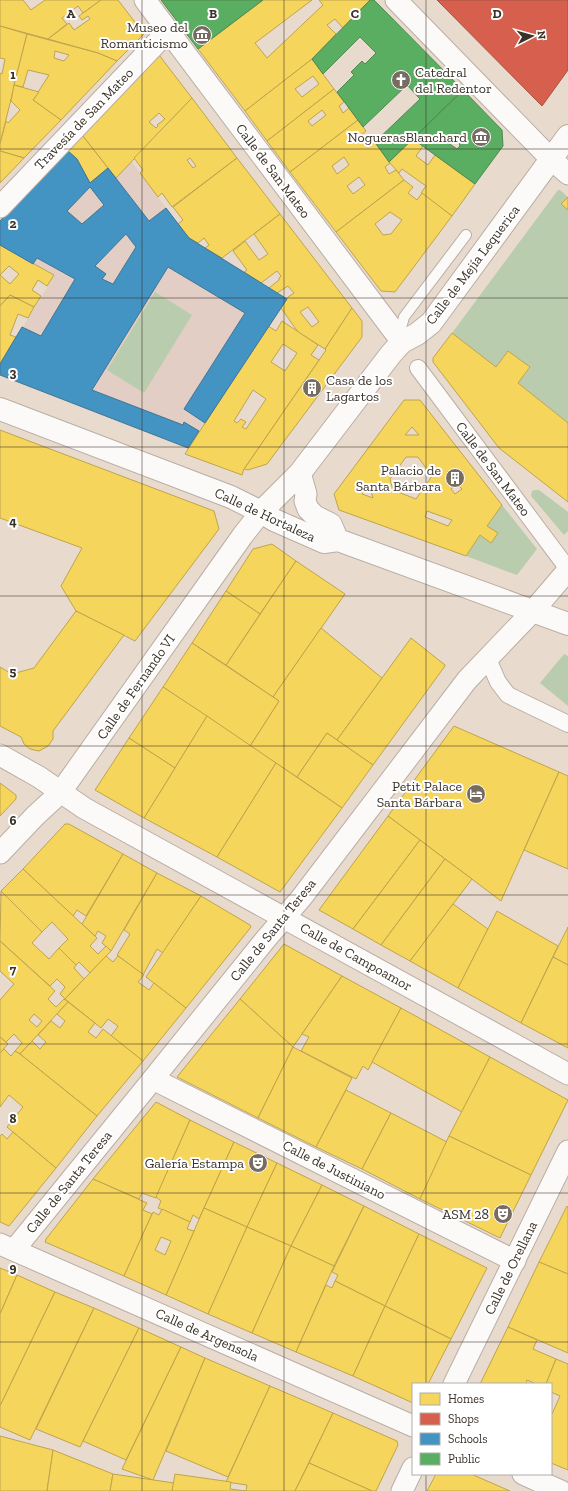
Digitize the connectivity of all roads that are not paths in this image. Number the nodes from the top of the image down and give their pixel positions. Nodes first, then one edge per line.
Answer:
1 (145, 0) edge
2 (396, 0) edge
3 (168, 31) junction
4 (568, 136) edge
5 (551, 159) junction
6 (568, 174) edge
7 (0, 207) edge
8 (466, 235) dead end
9 (402, 342) junction
10 (418, 368) dead end
11 (0, 409) edge
12 (300, 473) junction
13 (261, 512) junction
14 (338, 540) junction
15 (568, 570) edge
16 (533, 611) junction
17 (568, 624) edge
18 (488, 660) junction
19 (568, 724) edge
20 (0, 754) edge
21 (60, 792) junction
22 (0, 853) edge
23 (284, 918) junction
24 (568, 1074) edge
25 (153, 1079) junction
26 (568, 1151) edge
27 (7, 1247) edge
28 (515, 1261) junction
29 (454, 1383) edge
30 (412, 1426) edge
31 (412, 1470) edge
32 (525, 1475) edge
33 (402, 1491) edge
34 (561, 1491) edge

1 - 3 street, Calle de San Mateo
2 - 5 street
3 - 7 street, Travesía de San Mateo
3 - 9 street, Calle de San Mateo
4 - 5 street, Calle de Mejía Lequerica
5 - 6 street
5 - 9 street, Calle de Mejía Lequerica
8 - 9 lane
9 - 12 street, Calle de Mejía Lequerica
10 - 15 street, Calle de San Mateo
11 - 13 street, Calle de Hortaleza
12 - 13 street, Calle de Mejía Lequerica
12 - 14 street
13 - 14 street, Calle de Hortaleza
13 - 21 street, Calle de Fernando VI
14 - 16 street, Calle de Hortaleza
15 - 16 street, Calle de Santa Teresa
16 - 17 street, Calle de Hortaleza
16 - 18 street, Calle de Santa Teresa
18 - 19 street
18 - 23 street, Calle de Santa Teresa
20 - 21 street, Calle de Campoamor
21 - 22 street, Calle de Fernando VI
21 - 23 street, Calle de Campoamor
23 - 24 street, Calle de Campoamor
23 - 25 street, Calle de Santa Teresa
25 - 27 street, Calle de Santa Teresa
25 - 28 street, Calle de Justiniano
26 - 28 street, Calle de Orellana
27 - 30 street, Calle de Argensola
28 - 29 street, Calle de Orellana
31 - 33 street
32 - 34 street

